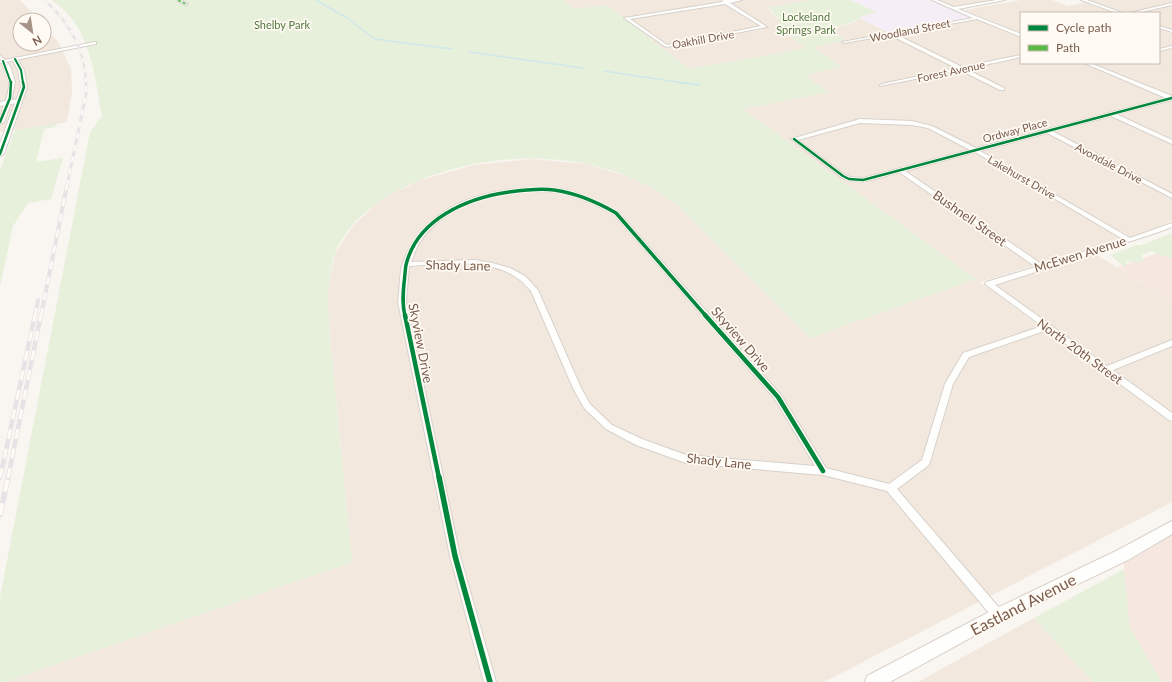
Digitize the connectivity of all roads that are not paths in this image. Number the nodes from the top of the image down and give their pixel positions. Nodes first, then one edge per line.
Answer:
1 (178, 0) edge
2 (740, 0) edge
3 (934, 0) edge
4 (1003, 0) edge
5 (1083, 0) edge
6 (724, 1) edge
7 (186, 4) dead end
8 (1172, 4) edge
9 (954, 8) junction
10 (1118, 12) edge
11 (1136, 12) edge
12 (977, 18) junction
13 (1160, 27) edge
14 (1172, 31) edge
15 (892, 34) junction
16 (1020, 35) edge
17 (844, 42) dead end
18 (94, 43) dead end
19 (1172, 47) edge
20 (1160, 50) edge
21 (1020, 56) edge
22 (15, 59) junction
23 (1, 60) edge
24 (1088, 64) edge
25 (961, 68) junction
26 (882, 85) dead end
27 (1002, 89) dead end
28 (1171, 98) edge
29 (20, 101) junction
30 (4, 104) edge
31 (1111, 114) junction
32 (0, 122) edge
33 (1047, 131) junction
34 (1172, 142) edge
35 (1, 149) edge
36 (975, 150) junction
37 (900, 170) junction
38 (862, 180) joint
39 (1172, 196) edge
40 (1172, 225) edge
41 (1129, 240) junction
42 (406, 264) junction
43 (1040, 266) junction
44 (989, 284) joint
45 (1048, 327) junction
46 (1172, 343) edge
47 (1106, 370) junction
48 (1172, 418) edge
49 (823, 471) junction
50 (890, 488) junction
51 (1172, 527) edge
52 (998, 616) junction
53 (490, 682) edge
54 (873, 682) edge

1 - 7 street
2 - 6 street
3 - 9 street
4 - 9 street, Woodland Street
5 - 10 street
6 - 6 street, Oakhill Drive
8 - 11 street
9 - 12 street
12 - 15 street, Woodland Street
12 - 16 street
13 - 14 street
15 - 17 street, Woodland Street
15 - 25 street
18 - 22 street
19 - 20 street
21 - 25 street, Forest Avenue
22 - 23 street
22 - 29 street
23 - 30 street
24 - 28 street
25 - 26 street, Forest Avenue
25 - 27 street
28 - 31 street, Ordway Place
29 - 30 street
29 - 35 street
30 - 32 street
31 - 33 street, Ordway Place
31 - 34 street
33 - 36 street, Ordway Place
33 - 39 street, Avondale Drive
36 - 37 street, Ordway Place
36 - 38 street, Lakehurst Drive
36 - 41 street, Lakehurst Drive
37 - 38 street, Ordway Place
37 - 43 street, Bushnell Street
40 - 41 street, McEwen Avenue
41 - 43 street, McEwen Avenue
42 - 49 street, Shady Lane
42 - 49 street, Skyview Drive
42 - 53 street, Skyview Drive
43 - 44 street, McEwen Avenue
44 - 45 street, North 20th Street
45 - 47 street, North 20th Street
45 - 50 street
46 - 47 street
47 - 48 street, North 20th Street
49 - 50 street, Shady Lane
50 - 52 street
51 - 52 street, Eastland Avenue
52 - 54 street, Eastland Avenue

